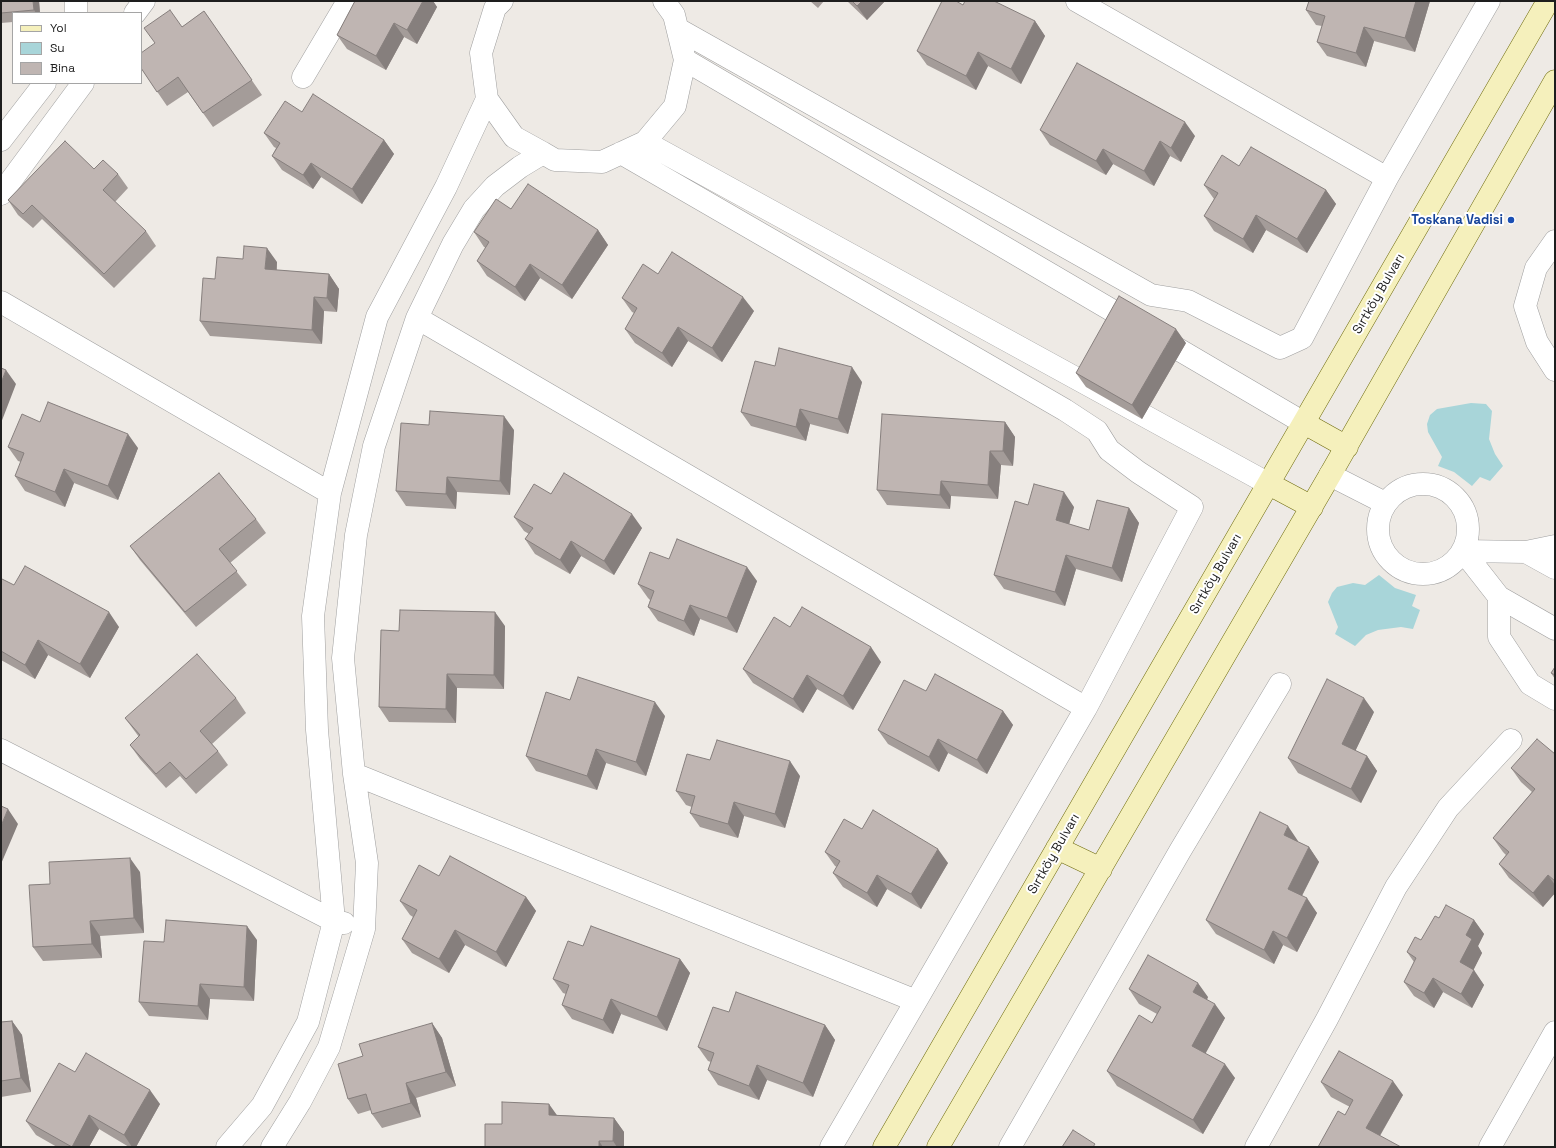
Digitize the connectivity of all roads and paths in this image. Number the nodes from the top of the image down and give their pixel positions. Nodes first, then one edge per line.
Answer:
1 (76, 1) edge
2 (144, 1) edge
3 (348, 1) edge
4 (502, 1) edge
5 (1077, 1) edge
6 (1489, 1) edge
7 (1548, 1) edge
8 (76, 12) edge
9 (136, 12) edge
10 (675, 12) edge
11 (685, 60) junction
12 (303, 77) dead end
13 (1555, 81) edge
14 (44, 84) edge
15 (82, 84) edge
16 (487, 99) junction
17 (1, 140) edge
18 (645, 142) junction
19 (543, 153) junction
20 (621, 153) junction
21 (1387, 178) junction
22 (1, 194) edge
23 (1555, 241) edge
24 (1, 302) edge
25 (417, 318) junction
26 (1555, 370) edge
27 (1304, 423) junction
28 (1346, 447) junction
29 (1330, 475) junction
30 (1269, 484) junction
31 (330, 493) junction
32 (1385, 503) junction
33 (1312, 507) junction
34 (1555, 546) edge
35 (1463, 550) junction
36 (1526, 552) junction
37 (1555, 568) edge
38 (1499, 597) junction
39 (1555, 629) edge
40 (1280, 684) dead end
41 (1555, 699) edge
42 (1086, 708) junction
43 (1511, 740) dead end
44 (1, 750) edge
45 (354, 774) junction
46 (1057, 848) junction
47 (1101, 869) junction
48 (334, 920) junction
49 (364, 929) junction
50 (916, 1001) junction
51 (1555, 1032) edge
52 (228, 1147) edge
53 (272, 1147) edge
54 (831, 1147) edge
55 (884, 1147) edge
56 (938, 1147) edge
57 (1010, 1147) edge
58 (1256, 1147) edge
59 (1490, 1147) edge

1 - 8 street
2 - 9 street
3 - 12 street
4 - 16 street
5 - 21 street
6 - 21 street
7 - 27 main road, Sırtköy Bulvarı
10 - 11 street
10 - 21 street
11 - 18 street
11 - 27 street
13 - 28 main road
14 - 17 street
15 - 22 street
16 - 19 street
16 - 31 street
18 - 20 street
18 - 30 street
19 - 20 street
19 - 25 street
20 - 42 street
23 - 26 street
24 - 31 street
25 - 42 street
25 - 45 street
27 - 28 main road
27 - 30 main road, Sırtköy Bulvarı
28 - 29 main road
29 - 32 street
29 - 33 main road
30 - 33 main road
30 - 46 main road, Sırtköy Bulvarı
31 - 48 street
32 - 35 street
32 - 35 street
33 - 47 main road
34 - 36 street
35 - 36 street
35 - 38 street
36 - 37 street
38 - 39 street
38 - 41 street
40 - 57 street
42 - 50 street
43 - 58 street
44 - 48 street
45 - 49 street
45 - 50 street
46 - 47 main road
46 - 55 main road, Sırtköy Bulvarı
47 - 56 main road
48 - 49 street
48 - 52 street
49 - 53 street
50 - 54 street
51 - 59 street

